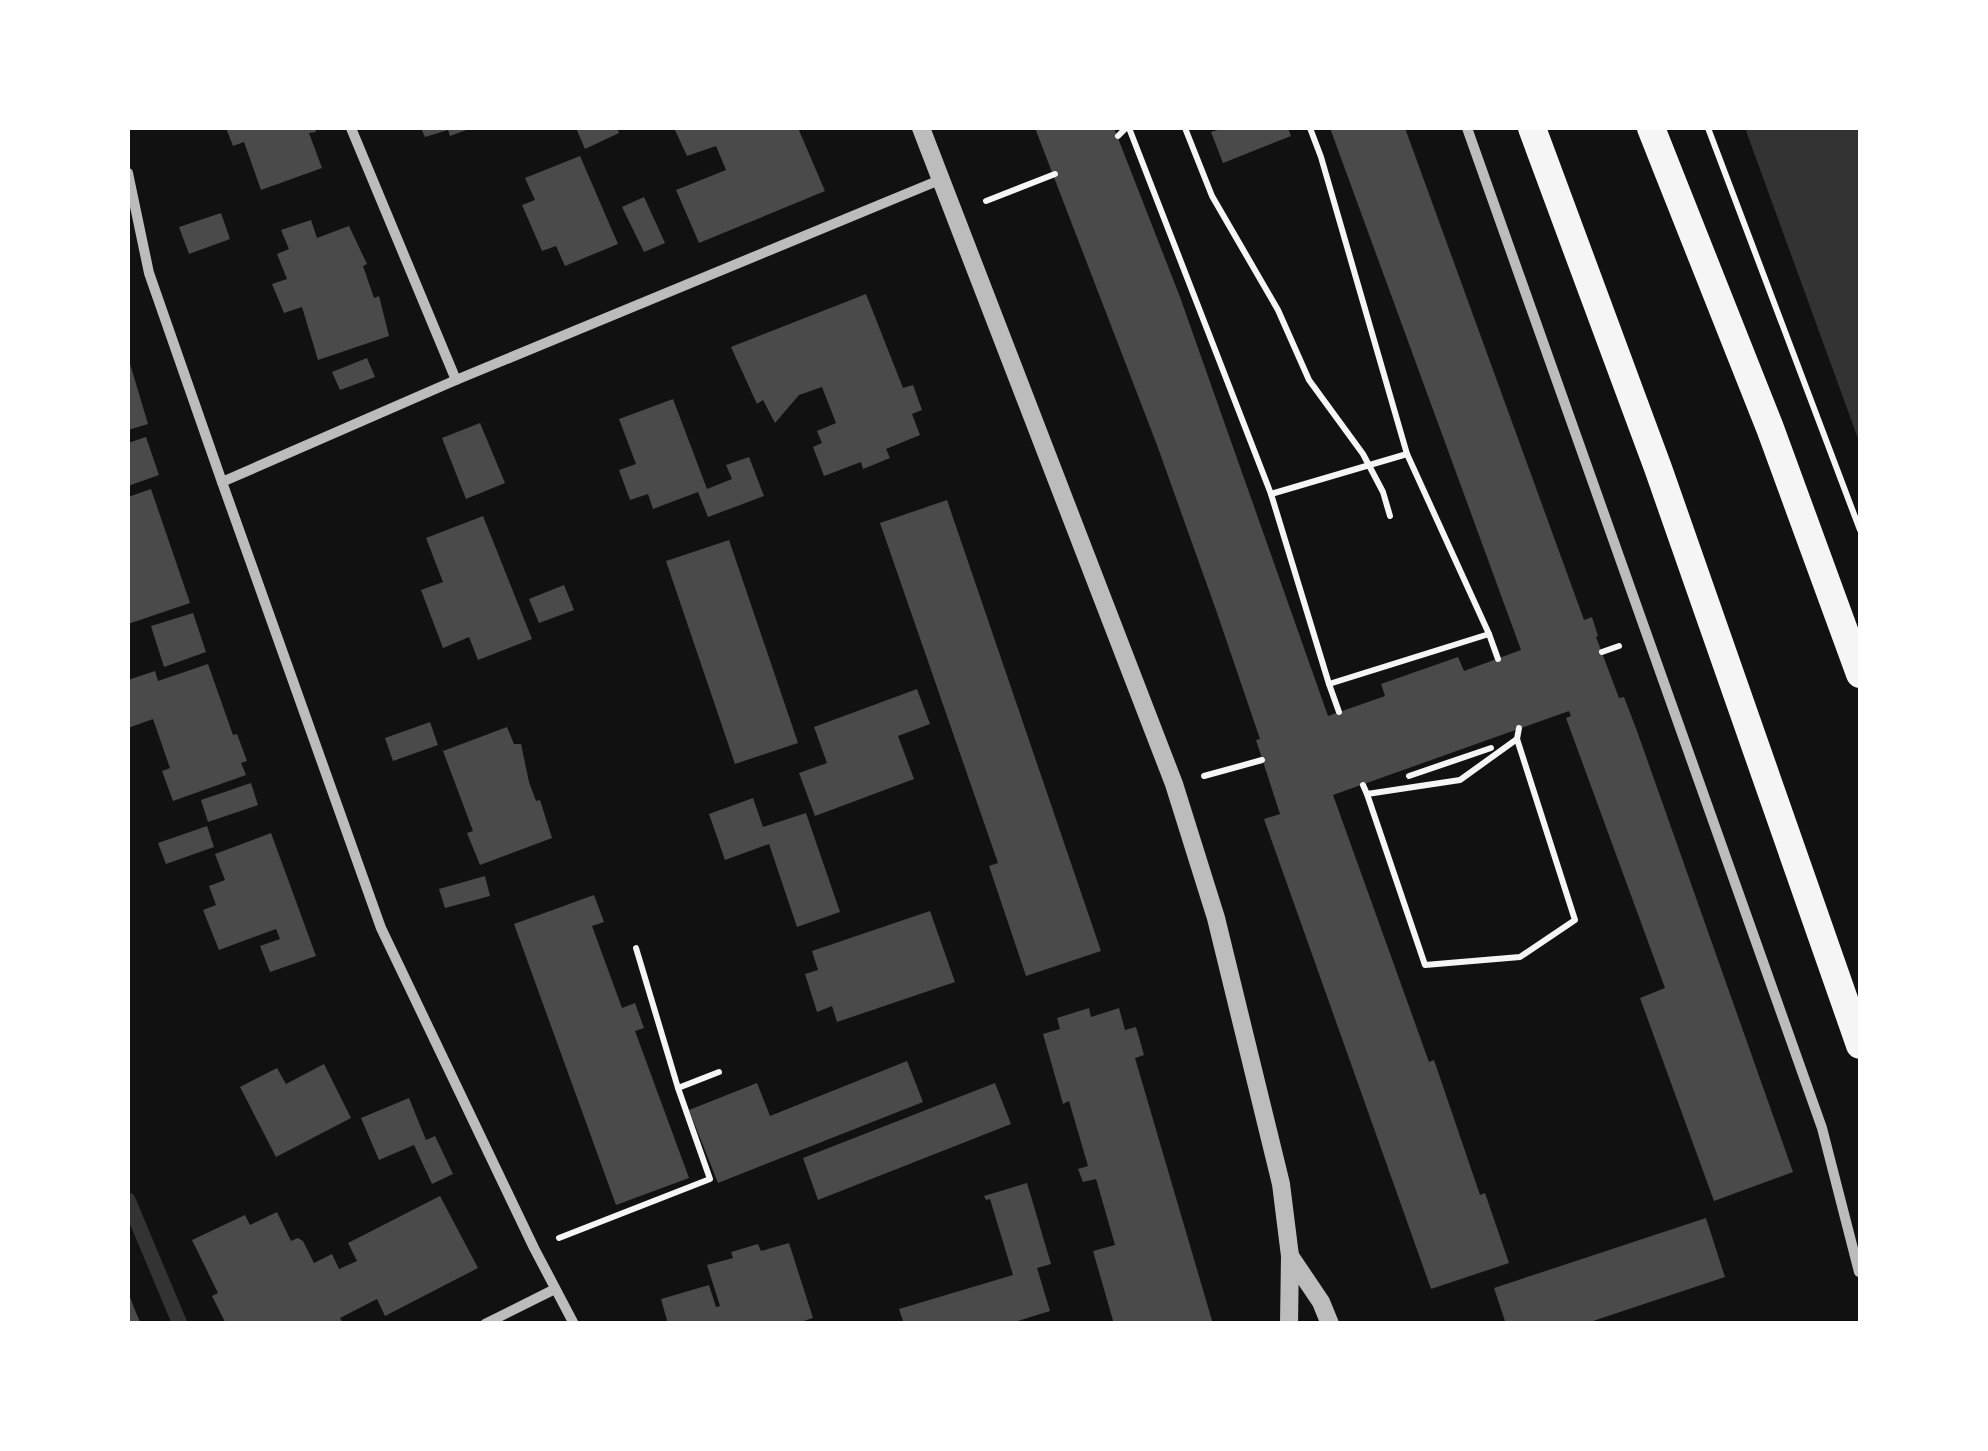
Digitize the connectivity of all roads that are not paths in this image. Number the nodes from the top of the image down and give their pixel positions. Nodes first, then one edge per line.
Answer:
1 (351, 128) edge
2 (921, 128) edge
3 (1467, 128) edge
4 (1532, 128) edge
5 (1651, 128) edge
6 (128, 173) edge
7 (942, 179) junction
8 (456, 380) junction
9 (222, 482) junction
10 (1860, 674) edge
11 (1860, 1045) edge
12 (1290, 1256) junction
13 (1859, 1272) edge
14 (555, 1289) junction
15 (485, 1324) edge
16 (574, 1324) edge
17 (1290, 1324) edge
18 (1330, 1324) edge

1 - 8 street
2 - 7 street
3 - 13 street
4 - 11 highway
5 - 10 highway
6 - 9 street
7 - 8 street
7 - 12 street
8 - 9 street
9 - 14 street
12 - 17 street
12 - 18 street
14 - 15 street
14 - 16 street

